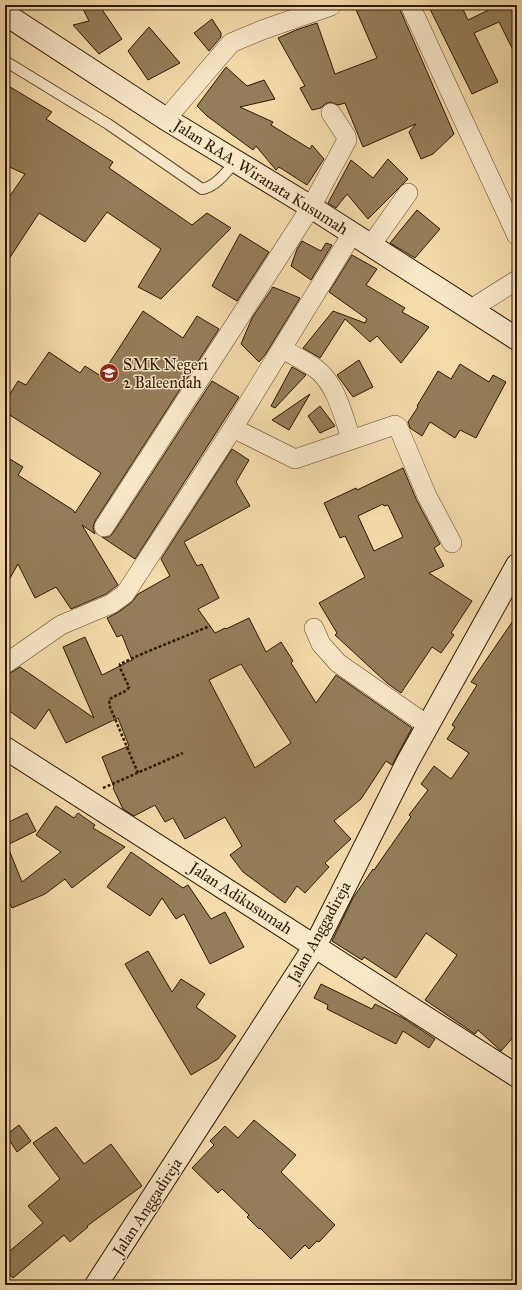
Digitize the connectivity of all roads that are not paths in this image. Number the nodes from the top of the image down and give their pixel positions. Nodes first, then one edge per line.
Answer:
1 (410, 5) edge
2 (331, 6) dead end
3 (290, 12) edge
4 (5, 14) edge
5 (5, 61) edge
6 (331, 113) dead end
7 (166, 119) junction
8 (236, 161) junction
9 (408, 193) dead end
10 (311, 207) junction
11 (352, 234) junction
12 (517, 236) edge
13 (371, 245) junction
14 (517, 280) edge
15 (471, 309) junction
16 (517, 339) edge
17 (282, 349) junction
18 (233, 428) junction
19 (351, 439) junction
20 (104, 527) dead end
21 (452, 543) dead end
22 (517, 565) edge
23 (314, 628) dead end
24 (5, 664) edge
25 (428, 724) junction
26 (5, 748) edge
27 (315, 946) junction
28 (517, 1076) edge
29 (96, 1285) edge

1 - 12 street
2 - 3 street
3 - 7 street
4 - 7 main road, Jalan RAA. Wiranata Kusumah
5 - 8 lane
6 - 10 street
7 - 8 main road, Jalan RAA. Wiranata Kusumah
8 - 10 main road, Jalan RAA. Wiranata Kusumah
9 - 13 street
10 - 11 main road, Jalan RAA. Wiranata Kusumah
10 - 20 street
11 - 13 main road, Jalan RAA. Wiranata Kusumah
11 - 17 street
13 - 15 main road, Jalan RAA. Wiranata Kusumah
14 - 15 street
15 - 16 main road, Jalan RAA. Wiranata Kusumah
17 - 18 street
17 - 19 street
18 - 19 street
18 - 24 street
19 - 21 street
22 - 25 main road, Jalan Anggadireja
23 - 25 street
25 - 27 main road, Jalan Anggadireja
26 - 27 main road, Jalan Adikusumah
27 - 28 main road, Jalan Adikusumah
27 - 29 main road, Jalan Anggadireja

